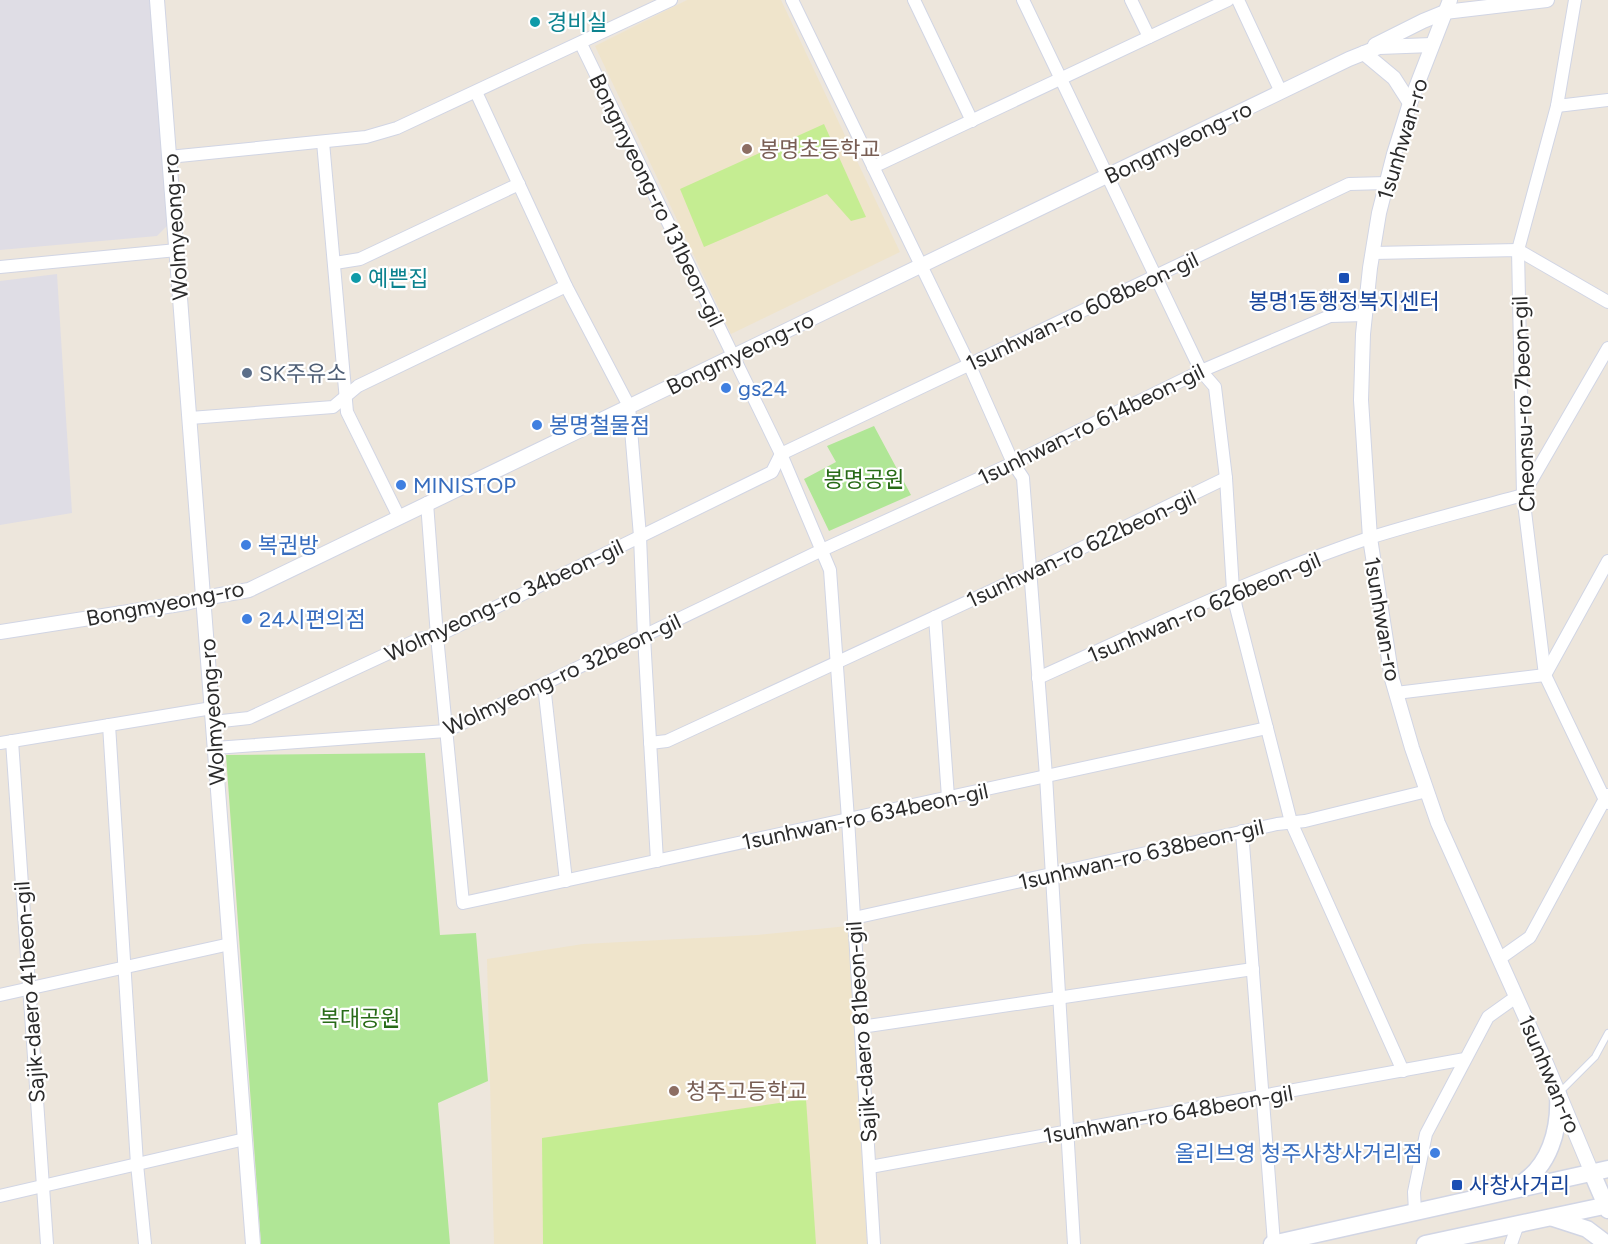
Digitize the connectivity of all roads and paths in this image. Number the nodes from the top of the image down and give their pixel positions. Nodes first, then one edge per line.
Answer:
1 (157, 0) edge
2 (671, 0) edge
3 (792, 0) edge
4 (914, 0) edge
5 (1023, 0) edge
6 (1131, 0) edge
7 (1228, 0) edge
8 (1238, 0) edge
9 (1547, 0) edge
10 (1575, 0) edge
11 (1447, 6) edge
12 (1149, 37) junction
13 (581, 44) junction
14 (1432, 45) junction
15 (1364, 53) junction
16 (1348, 59) junction
17 (1060, 78) junction
18 (476, 92) junction
19 (1281, 92) junction
20 (1608, 100) edge
21 (1410, 103) junction
22 (1557, 106) junction
23 (972, 120) junction
24 (323, 142) junction
25 (170, 157) junction
26 (873, 167) junction
27 (1109, 176) junction
28 (1387, 183) junction
29 (519, 184) junction
30 (177, 250) junction
31 (1518, 250) junction
32 (1372, 253) junction
33 (335, 263) junction
34 (921, 266) junction
35 (0, 267) edge
36 (1155, 276) junction
37 (566, 286) junction
38 (1608, 302) edge
39 (1365, 315) junction
40 (1608, 348) edge
41 (733, 356) junction
42 (969, 364) junction
43 (1201, 371) junction
44 (346, 394) junction
45 (629, 406) junction
46 (190, 418) junction
47 (781, 454) junction
48 (1013, 462) junction
49 (1226, 478) junction
50 (1523, 495) junction
51 (427, 503) junction
52 (399, 517) junction
53 (640, 537) junction
54 (1370, 538) junction
55 (822, 550) junction
56 (1608, 561) edge
57 (1030, 573) junction
58 (1233, 590) junction
59 (204, 598) junction
60 (935, 617) junction
61 (0, 632) edge
62 (437, 636) junction
63 (644, 637) junction
64 (837, 662) junction
65 (1545, 675) junction
66 (1038, 678) junction
67 (543, 685) junction
68 (1396, 693) junction
69 (213, 715) junction
70 (109, 725) junction
71 (1267, 728) junction
72 (446, 731) junction
73 (6, 742) edge
74 (650, 744) junction
75 (215, 748) junction
76 (1046, 776) junction
77 (1427, 791) junction
78 (948, 797) junction
79 (1607, 799) edge
80 (848, 819) junction
81 (1291, 822) junction
82 (1242, 831) junction
83 (657, 861) junction
84 (1052, 874) junction
85 (566, 881) junction
86 (854, 918) junction
87 (230, 944) junction
88 (1499, 959) junction
89 (124, 968) junction
90 (1253, 969) junction
91 (29, 989) junction
92 (0, 995) edge
93 (1059, 998) junction
94 (1516, 998) junction
95 (861, 1027) junction
96 (1608, 1034) edge
97 (1466, 1059) junction
98 (1403, 1071) junction
99 (1558, 1094) junction
100 (1263, 1096) junction
101 (1067, 1132) junction
102 (245, 1139) junction
103 (137, 1164) junction
104 (870, 1167) junction
105 (1600, 1171) edge
106 (43, 1186) junction
107 (1497, 1194) junction
108 (0, 1196) edge
109 (1607, 1206) edge
110 (1415, 1212) junction
111 (1550, 1217) junction
112 (1518, 1224) junction
113 (47, 1244) edge
114 (145, 1244) edge
115 (253, 1244) edge
116 (874, 1244) edge
117 (1074, 1244) edge
118 (1273, 1244) edge
119 (1425, 1244) edge
120 (1511, 1244) edge
121 (1607, 1244) edge

1 - 25 street, Wolmyeong-ro
2 - 13 street
3 - 26 street
4 - 23 street
5 - 17 street
6 - 12 street
7 - 12 street
8 - 19 street
9 - 11 street
10 - 22 street, Cheonsu-ro 7beon-gil
11 - 14 street, 1sunhwan-ro
11 - 16 street
12 - 17 street
13 - 18 street
13 - 41 street, Bongmyeong-ro 131beon-gil
14 - 15 street, Bongmyeong-ro
14 - 21 street, 1sunhwan-ro
15 - 16 street, Bongmyeong-ro
15 - 21 street
16 - 19 street, Bongmyeong-ro
17 - 23 street
17 - 27 street
18 - 24 street
18 - 29 street
19 - 27 street, Bongmyeong-ro
20 - 22 street
21 - 28 street, 1sunhwan-ro
22 - 31 street, Cheonsu-ro 7beon-gil
23 - 26 street
24 - 25 street
24 - 33 street
25 - 30 street, Wolmyeong-ro
26 - 34 street
27 - 34 street, Bongmyeong-ro
27 - 36 street
28 - 32 street, 1sunhwan-ro
28 - 36 street, 1sunhwan-ro 608beon-gil
29 - 33 street
29 - 37 street
30 - 35 street
30 - 46 street, Wolmyeong-ro
31 - 32 street
31 - 38 street
31 - 50 street, Cheonsu-ro 7beon-gil
32 - 39 street, 1sunhwan-ro
33 - 44 street
34 - 41 street, Bongmyeong-ro
34 - 42 street
36 - 42 street, 1sunhwan-ro 608beon-gil
36 - 43 street
37 - 44 street
37 - 45 street
39 - 43 street, 1sunhwan-ro 614beon-gil
39 - 54 street, 1sunhwan-ro
40 - 50 street
41 - 45 street, Bongmyeong-ro
41 - 47 street, Bongmyeong-ro 131beon-gil
42 - 47 street, 1sunhwan-ro 608beon-gil
42 - 48 street
43 - 48 street, 1sunhwan-ro 614beon-gil
43 - 49 street
44 - 46 street
44 - 52 street
45 - 51 street, Bongmyeong-ro
45 - 53 street
46 - 59 street, Wolmyeong-ro
47 - 53 street, Wolmyeong-ro 34beon-gil
47 - 55 street, Bongmyeong-ro 131beon-gil
48 - 55 street, 1sunhwan-ro 614beon-gil
48 - 57 street
49 - 57 street, 1sunhwan-ro 622beon-gil
49 - 58 street
50 - 54 street, 1sunhwan-ro 626beon-gil
50 - 65 street, Cheonsu-ro 7beon-gil
51 - 52 street, Bongmyeong-ro
51 - 62 street
52 - 59 street, Bongmyeong-ro
53 - 62 street, Wolmyeong-ro 34beon-gil
53 - 63 street
54 - 58 street, 1sunhwan-ro 626beon-gil
54 - 68 street, 1sunhwan-ro
55 - 63 street, Wolmyeong-ro 32beon-gil
55 - 64 street, Sajik-daero 81beon-gil
56 - 65 street
57 - 60 street, 1sunhwan-ro 622beon-gil
57 - 66 street
58 - 66 street, 1sunhwan-ro 626beon-gil
58 - 71 street
59 - 61 street, Bongmyeong-ro
59 - 69 street, Wolmyeong-ro
60 - 64 street, 1sunhwan-ro 622beon-gil
60 - 78 street
62 - 69 street, Wolmyeong-ro 34beon-gil
62 - 72 street
63 - 67 street, Wolmyeong-ro 32beon-gil
63 - 74 street
64 - 74 street, 1sunhwan-ro 622beon-gil
64 - 80 street, Sajik-daero 81beon-gil
65 - 68 street
65 - 79 street, Cheonsu-ro 7beon-gil
66 - 76 street
67 - 72 street, Wolmyeong-ro 32beon-gil
67 - 85 street
68 - 77 street, 1sunhwan-ro
69 - 70 street, Wolmyeong-ro 34beon-gil
69 - 75 street, Wolmyeong-ro
70 - 73 street, Wolmyeong-ro 34beon-gil
70 - 89 street
71 - 76 street, 1sunhwan-ro 634beon-gil
71 - 81 street
72 - 75 street, Wolmyeong-ro 32beon-gil
72 - 85 street, 1sunhwan-ro 634beon-gil
73 - 91 street, Sajik-daero 41beon-gil
74 - 83 street
75 - 87 street, Wolmyeong-ro
76 - 78 street, 1sunhwan-ro 634beon-gil
76 - 84 street
77 - 81 street, 1sunhwan-ro 638beon-gil
77 - 88 street, 1sunhwan-ro
78 - 80 street, 1sunhwan-ro 634beon-gil
79 - 88 street
80 - 83 street, 1sunhwan-ro 634beon-gil
80 - 86 street, Sajik-daero 81beon-gil
81 - 82 street, 1sunhwan-ro 638beon-gil
81 - 98 street
82 - 84 street, 1sunhwan-ro 638beon-gil
82 - 90 street
83 - 85 street, 1sunhwan-ro 634beon-gil
84 - 86 street, 1sunhwan-ro 638beon-gil
84 - 93 street
86 - 95 street, Sajik-daero 81beon-gil
87 - 89 street
87 - 102 street, Wolmyeong-ro
88 - 94 street, 1sunhwan-ro
89 - 91 street
89 - 103 street
90 - 93 street
90 - 100 street
91 - 92 street
91 - 106 street, Sajik-daero 41beon-gil
93 - 95 street
93 - 101 street
94 - 97 street
94 - 99 street, 1sunhwan-ro
95 - 104 street, Sajik-daero 81beon-gil
96 - 99 lane
97 - 98 street, 1sunhwan-ro 648beon-gil
97 - 110 street
98 - 100 street, 1sunhwan-ro 648beon-gil
99 - 105 street, 1sunhwan-ro
99 - 107 main road
100 - 101 street, 1sunhwan-ro 648beon-gil
100 - 118 street
101 - 104 street, 1sunhwan-ro 648beon-gil
101 - 117 street
102 - 103 street
102 - 115 street, Wolmyeong-ro
103 - 106 street
103 - 114 street
104 - 116 street, Sajik-daero 81beon-gil
105 - 107 main road
105 - 109 main road, 1sunhwan-ro
106 - 108 street
106 - 113 street, Sajik-daero 41beon-gil
107 - 110 main road
109 - 111 main road
110 - 118 main road
111 - 112 main road
111 - 121 main road
112 - 119 main road
112 - 120 street

